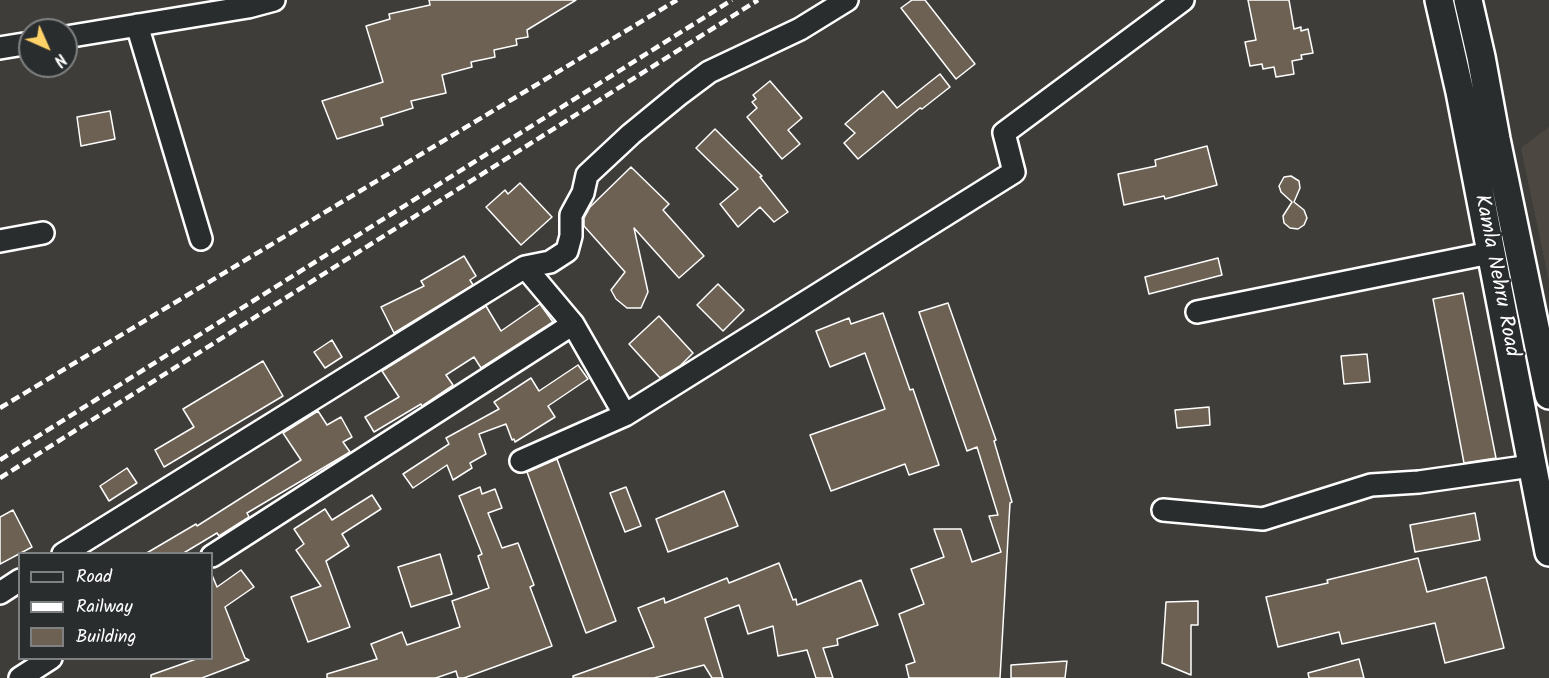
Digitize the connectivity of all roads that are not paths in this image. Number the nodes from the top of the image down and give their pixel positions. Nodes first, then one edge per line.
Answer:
1 (274, 0) edge
2 (847, 0) edge
3 (1183, 0) edge
4 (1469, 5) edge
5 (1441, 8) edge
6 (136, 25) junction
7 (78, 35) edge
8 (18, 45) edge
9 (0, 48) edge
10 (43, 233) dead end
11 (201, 239) dead end
12 (0, 241) edge
13 (1490, 253) junction
14 (525, 267) junction
15 (1197, 312) dead end
16 (573, 324) junction
17 (1549, 395) edge
18 (625, 415) junction
19 (521, 461) dead end
20 (1532, 466) junction
21 (1164, 510) dead end
22 (66, 552) edge
23 (1549, 552) edge
24 (213, 555) edge
25 (18, 581) edge
26 (0, 592) edge
27 (48, 660) edge
28 (20, 678) edge

1 - 6 street
2 - 14 street
3 - 18 street
4 - 5 main road
4 - 17 main road, Kamla Nehru Road
5 - 13 main road, Kamla Nehru Road
6 - 7 street
6 - 11 street
8 - 9 street
10 - 12 street
13 - 15 street
13 - 20 main road, Kamla Nehru Road
14 - 16 street
14 - 22 street
16 - 18 street
16 - 24 street
18 - 19 street
20 - 21 street
20 - 23 main road, Kamla Nehru Road
25 - 26 street
27 - 28 street

